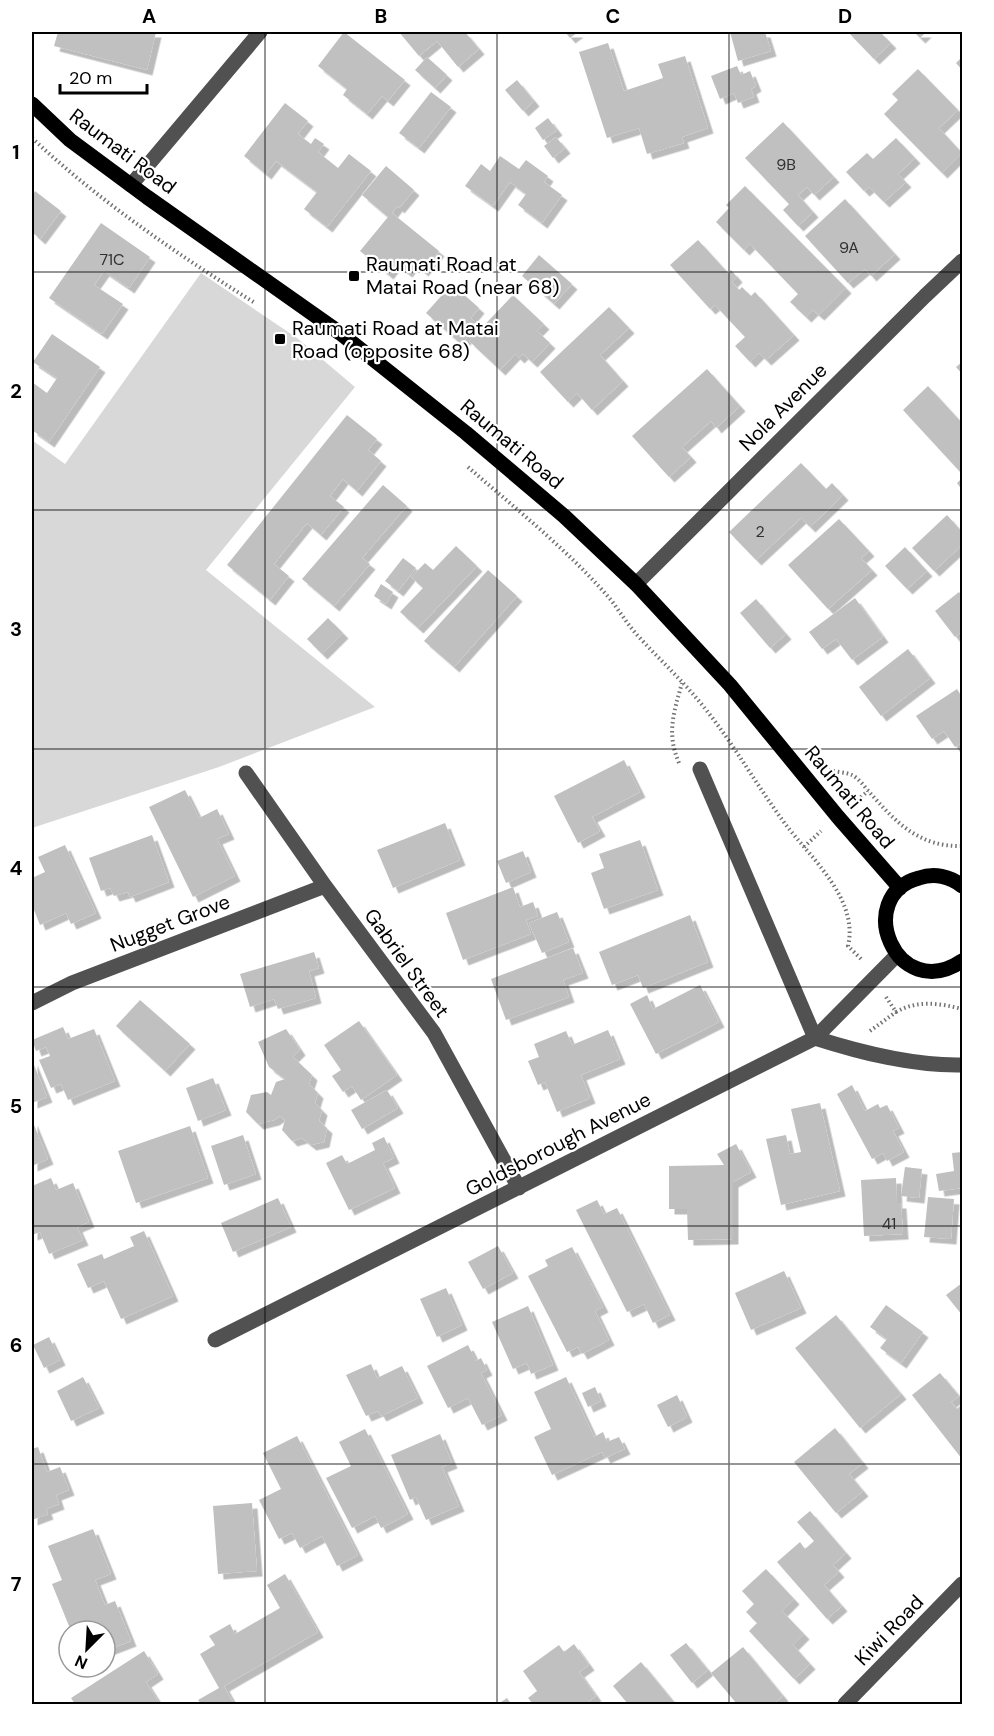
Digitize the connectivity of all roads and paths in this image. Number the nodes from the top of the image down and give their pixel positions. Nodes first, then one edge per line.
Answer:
1 (260, 32) edge
2 (32, 104) edge
3 (32, 138) edge
4 (131, 185) junction
5 (963, 261) edge
6 (256, 304) dead end
7 (461, 461) dead end
8 (636, 584) junction
9 (682, 682) junction
10 (680, 766) dead end
11 (700, 769) dead end
12 (837, 772) dead end
13 (246, 773) dead end
14 (868, 791) junction
15 (860, 798) dead end
16 (818, 834) dead end
17 (963, 846) edge
18 (804, 847) junction
19 (325, 886) junction
20 (963, 886) edge
21 (900, 888) junction
22 (858, 955) dead end
23 (897, 955) junction
24 (963, 961) edge
25 (32, 1003) edge
26 (891, 1004) dead end
27 (963, 1009) edge
28 (896, 1012) junction
29 (870, 1032) dead end
30 (815, 1038) junction
31 (963, 1065) edge
32 (519, 1188) junction
33 (215, 1340) dead end
34 (963, 1584) edge
35 (845, 1704) edge

1 - 4 street
2 - 4 main road, Raumati Road
3 - 6 path
4 - 8 main road, Raumati Road
5 - 8 street, Nola Avenue
7 - 9 path
8 - 21 main road, Raumati Road
9 - 10 path
9 - 18 path
11 - 30 street
12 - 14 path
13 - 19 street, Gabriel Street
14 - 15 path
14 - 17 path
16 - 18 path
18 - 22 path
19 - 25 street, Nugget Grove
19 - 32 street, Gabriel Street
20 - 21 main road
21 - 23 main road
23 - 24 main road
23 - 30 street, Goldsborough Avenue
26 - 28 path
27 - 28 path
28 - 29 path
30 - 31 street
30 - 32 street, Goldsborough Avenue
32 - 33 street, Goldsborough Avenue
34 - 35 street, Kiwi Road

